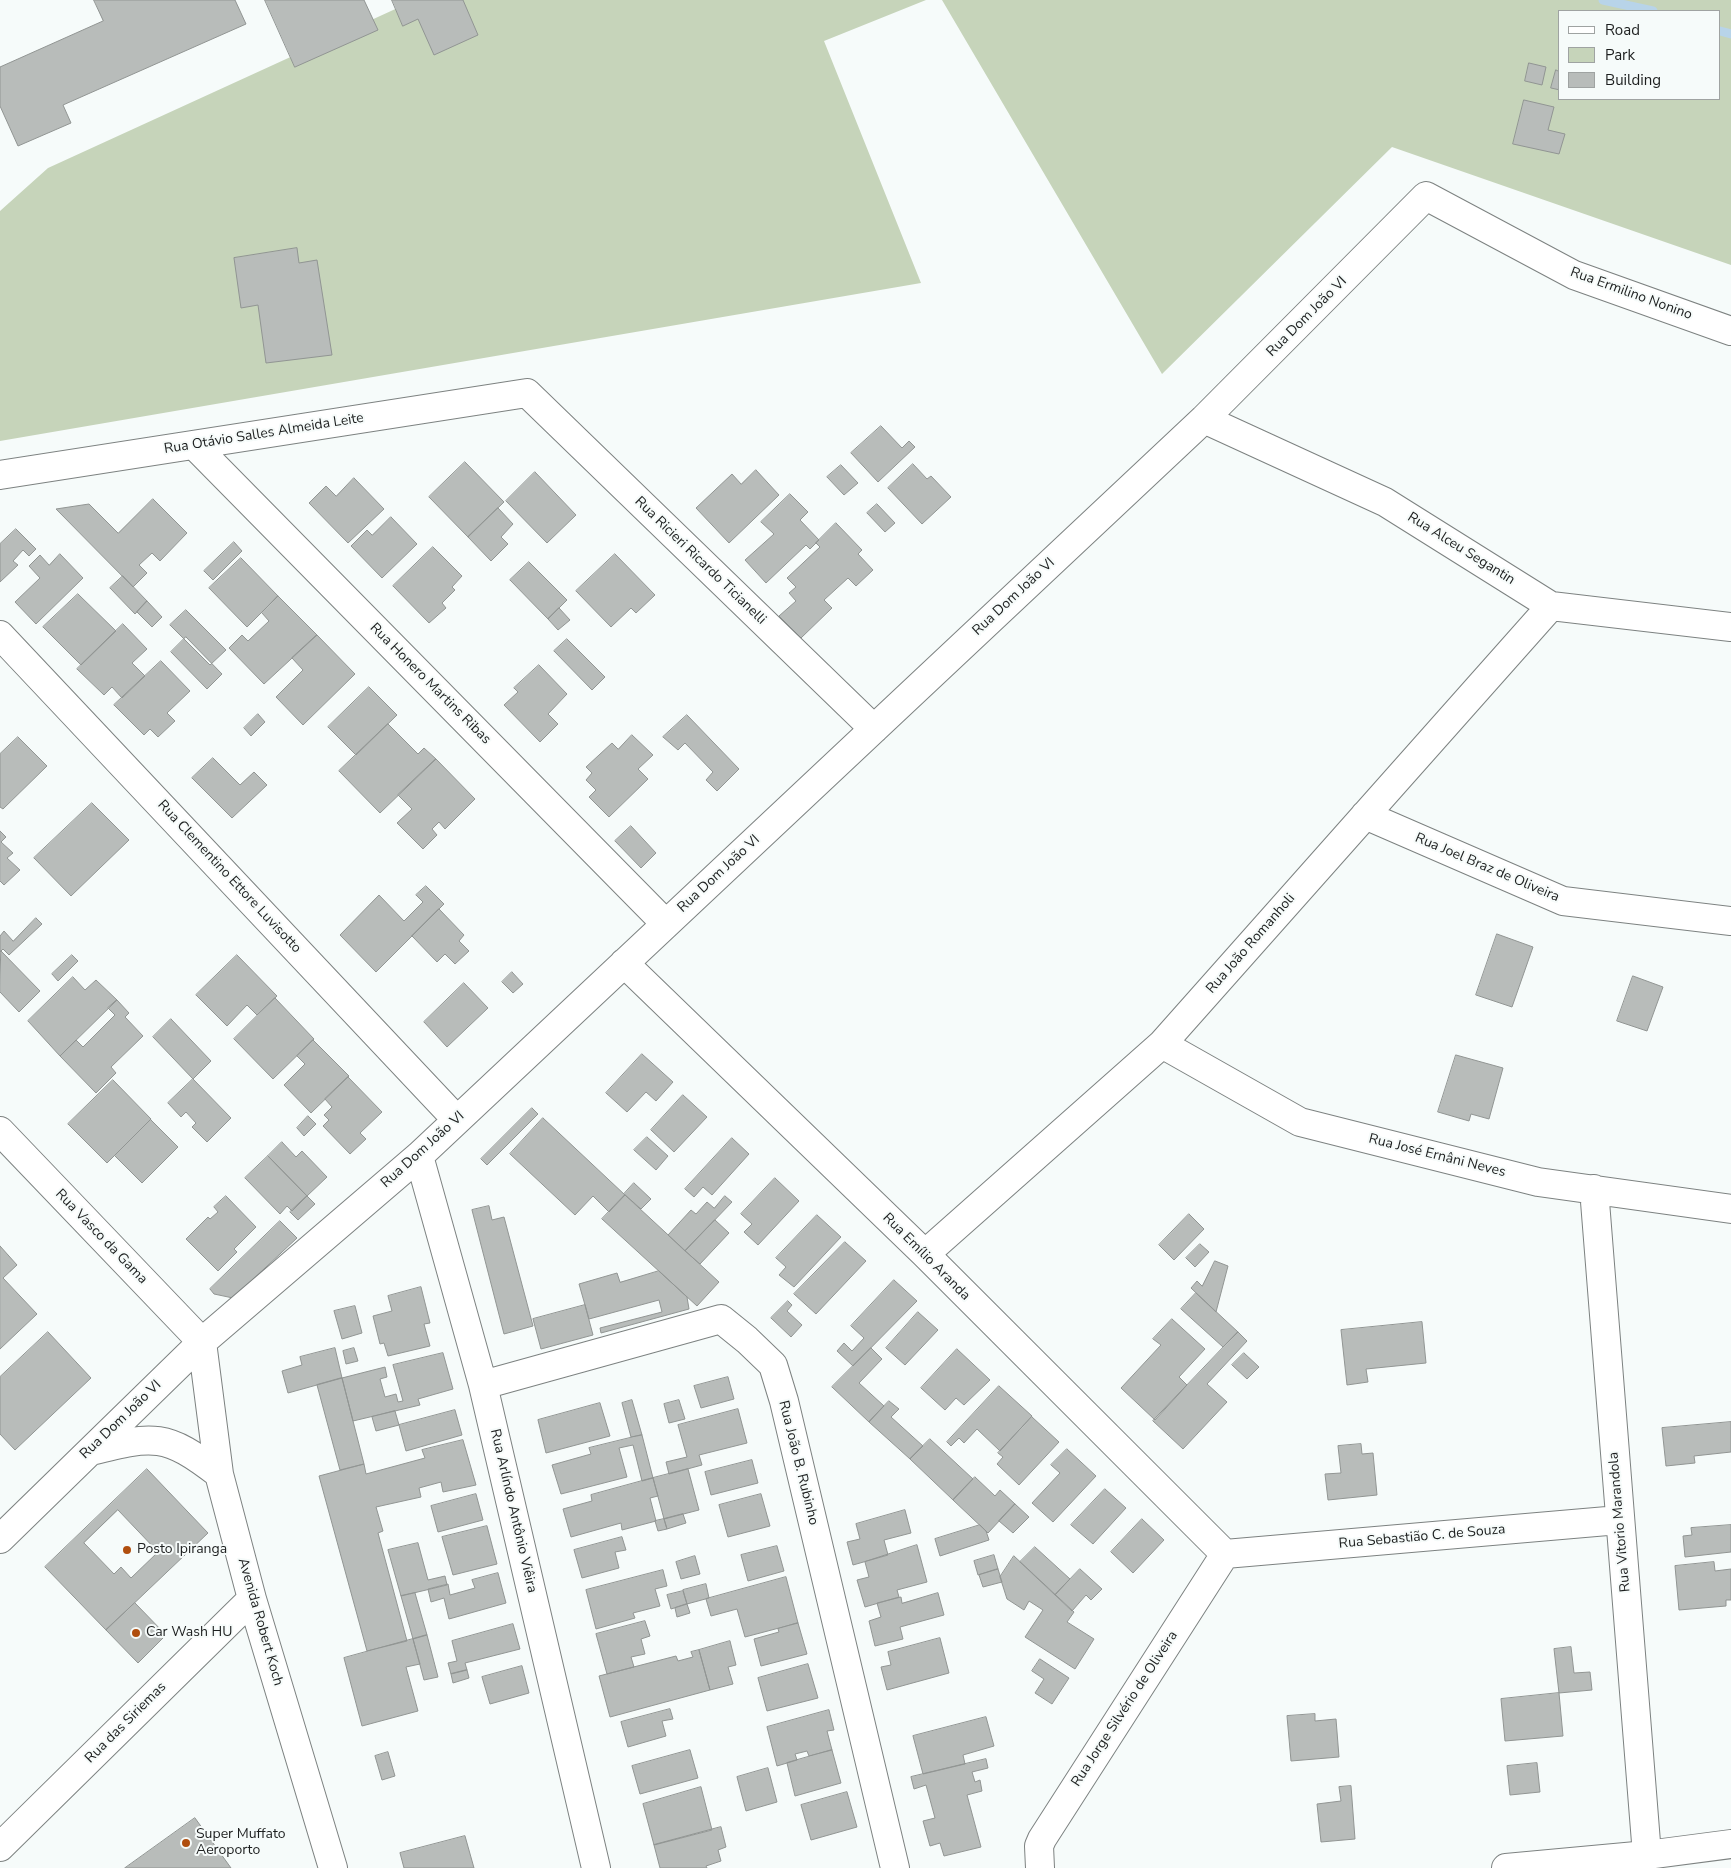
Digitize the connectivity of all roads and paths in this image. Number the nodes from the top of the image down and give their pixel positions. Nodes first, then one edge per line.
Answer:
1 (1426, 196) joint
2 (1731, 331) edge
3 (527, 393) joint
4 (1204, 420) junction
5 (194, 445) junction
6 (0, 475) edge
7 (1551, 606) junction
8 (1731, 627) edge
9 (0, 635) edge
10 (874, 729) junction
11 (1365, 815) junction
12 (1731, 921) edge
13 (666, 924) junction
14 (624, 963) junction
15 (1162, 1044) junction
16 (457, 1120) junction
17 (0, 1131) edge
18 (419, 1156) junction
19 (1594, 1189) junction
20 (1731, 1209) edge
21 (925, 1254) junction
22 (202, 1342) junction
23 (483, 1385) junction
24 (89, 1451) junction
25 (219, 1474) junction
26 (1619, 1520) junction
27 (0, 1539) edge
28 (1225, 1554) junction
29 (252, 1599) junction
30 (1731, 1844) edge
31 (0, 1847) edge
32 (1647, 1855) junction
33 (333, 1868) edge
34 (596, 1868) edge
35 (895, 1868) edge
36 (1040, 1868) edge
37 (1506, 1868) edge

1 - 2 street, Rua Ermilino Nonino
1 - 4 street, Rua Dom João VI
3 - 5 street, Rua Otávio Salles Almeida Leite
3 - 10 street, Rua Ricieri Ricardo Ticianelli
4 - 7 street, Rua Alceu Segantin
4 - 10 street, Rua Dom João VI
5 - 6 street, Rua Otávio Salles Almeida Leite
5 - 13 street, Rua Honero Martins Ribas
7 - 8 street, Rua Alceu Segantin
7 - 11 street, Rua João Romanholi
9 - 16 street, Rua Clementino Ettore Luvisotto
10 - 13 street, Rua Dom João VI
11 - 12 street, Rua Joel Braz de Oliveira
11 - 15 street, Rua João Romanholi
13 - 14 street, Rua Dom João VI
14 - 16 street, Rua Dom João VI
14 - 21 street, Rua Emílio Aranda
15 - 19 street, Rua José Ernâni Neves
15 - 21 street, Rua João Romanholi
16 - 18 street, Rua Dom João VI
17 - 22 street, Rua Vasco da Gama
18 - 22 street, Rua Dom João VI
18 - 23 street, Rua Arlíndo Antônio Viêira
19 - 20 street, Rua José Ernâni Neves
19 - 26 street, Rua Vitorio Marandola
21 - 28 street, Rua Emílio Aranda
22 - 24 street, Rua Dom João VI
22 - 25 street, Avenida Robert Koch
23 - 34 street, Rua Arlíndo Antônio Viêira
23 - 35 street, Rua João B. Rubinho
24 - 25 street
24 - 27 street, Rua Dom João VI
25 - 29 street, Avenida Robert Koch
26 - 28 street, Rua Sebastião C. de Souza
26 - 32 street, Rua Vitorio Marandola
28 - 36 street, Rua Jorge Silvério de Oliveira
29 - 31 street, Rua das Siriemas
29 - 33 street, Avenida Robert Koch
30 - 32 street
32 - 37 street

